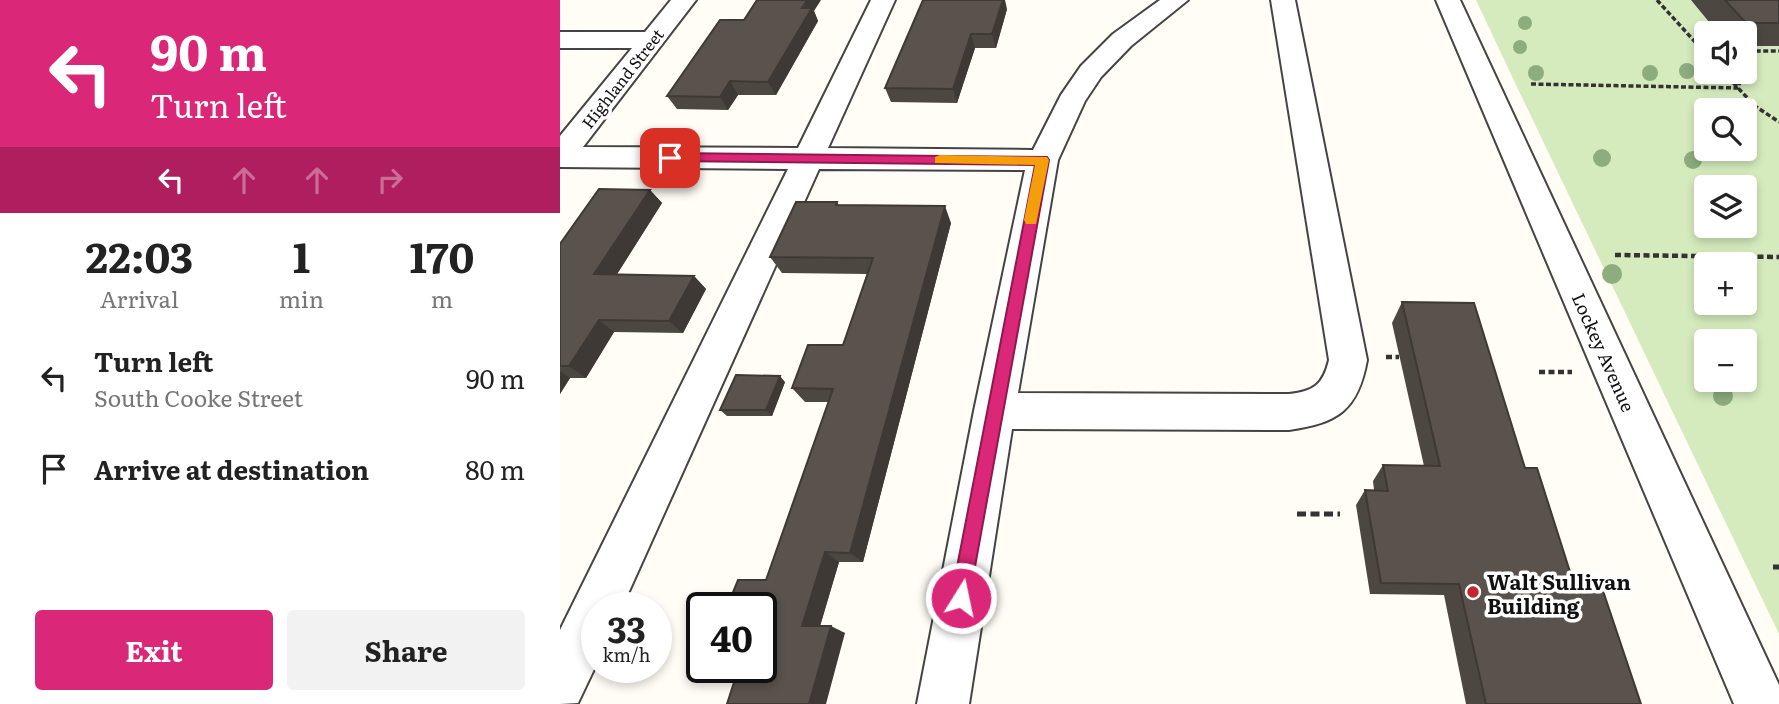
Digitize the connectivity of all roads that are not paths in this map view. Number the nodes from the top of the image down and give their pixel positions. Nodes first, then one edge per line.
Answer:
1 (684, 0) edge
2 (883, 0) edge
3 (1176, 0) edge
4 (1283, 0) edge
5 (1448, 0) edge
6 (560, 40) edge
7 (651, 40) junction
8 (560, 156) edge
9 (808, 159) junction
10 (1042, 160) junction
11 (994, 411) junction
12 (604, 592) edge
13 (581, 641) edge
14 (560, 685) edge
15 (943, 704) edge
16 (1760, 704) edge

1 - 7 street, Highland Street
2 - 9 street
3 - 10 street
4 - 11 street
5 - 16 street, Lockey Avenue
6 - 7 street
7 - 8 street, Highland Street
8 - 9 street
9 - 10 street
9 - 12 street
10 - 11 street
11 - 15 street
13 - 14 street

